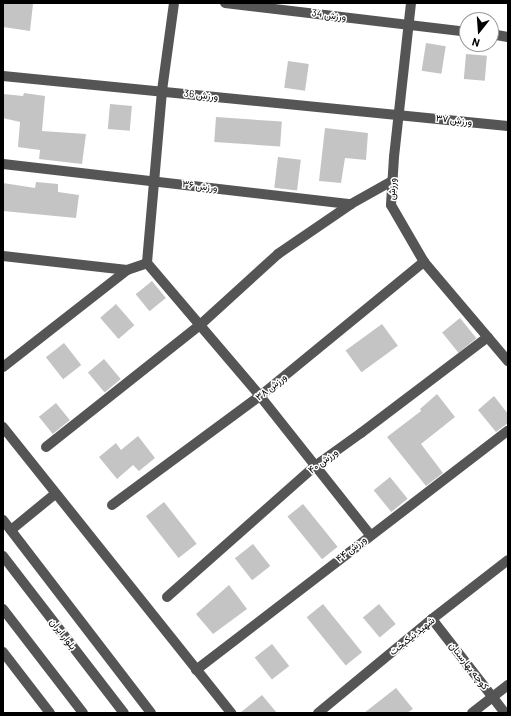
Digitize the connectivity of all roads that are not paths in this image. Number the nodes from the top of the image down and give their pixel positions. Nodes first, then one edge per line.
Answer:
1 (174, 3) edge
2 (225, 3) edge
3 (411, 3) edge
4 (409, 25) junction
5 (459, 31) edge
6 (3, 76) edge
7 (162, 91) junction
8 (399, 114) junction
9 (508, 126) edge
10 (3, 164) edge
11 (155, 181) junction
12 (392, 181) junction
13 (350, 204) junction
14 (3, 256) edge
15 (424, 262) junction
16 (146, 263) junction
17 (127, 270) junction
18 (200, 325) junction
19 (488, 337) junction
20 (508, 361) edge
21 (3, 366) edge
22 (260, 396) junction
23 (3, 428) edge
24 (508, 431) edge
25 (46, 448) dead end
26 (315, 466) junction
27 (55, 494) junction
28 (112, 505) dead end
29 (3, 520) edge
30 (11, 530) junction
31 (370, 535) junction
32 (3, 556) edge
33 (508, 560) edge
34 (167, 597) dead end
35 (3, 609) edge
36 (432, 619) junction
37 (3, 652) edge
38 (196, 670) junction
39 (508, 685) edge
40 (492, 697) junction
41 (50, 713) edge
42 (82, 713) edge
43 (124, 713) edge
44 (151, 713) edge
45 (231, 713) edge
46 (318, 713) edge
47 (472, 713) edge
48 (505, 713) edge

1 - 7 street
2 - 4 street, ورزش 34
3 - 4 street, ورزش
4 - 5 street, ورزش 34
4 - 8 street, ورزش
6 - 7 street, ورزش 36
7 - 8 street, ورزش 36
7 - 11 street
8 - 9 street, ورزش ۳۷
8 - 12 street, ورزش
10 - 11 street, ورزش ۳۶
11 - 13 street, ورزش ۳۶
11 - 16 street
12 - 13 street
12 - 15 street, ورزش
13 - 18 street
14 - 17 street
15 - 19 street, ورزش
15 - 22 street, ورزش ۳۸
16 - 17 street
16 - 18 street
17 - 21 street
18 - 22 street
18 - 25 street
19 - 20 street, ورزش
19 - 26 street, ورزش ۴۰
22 - 26 street
22 - 28 street, ورزش ۳۸
23 - 27 street
24 - 31 street, ورزش ۴۴
26 - 31 street
26 - 34 street, ورزش ۴۰
27 - 30 street
27 - 38 street
29 - 30 street
30 - 44 street
31 - 38 street, ورزش ۴۴
32 - 43 street, بلوار ایران
33 - 36 street, شهید نیکبخت
35 - 42 street
36 - 40 street, کوچه بهارستان
36 - 46 street, شهید نیکبخت
37 - 41 street
38 - 45 street
39 - 40 street
40 - 47 street
40 - 48 street, کوچه بهارستان

